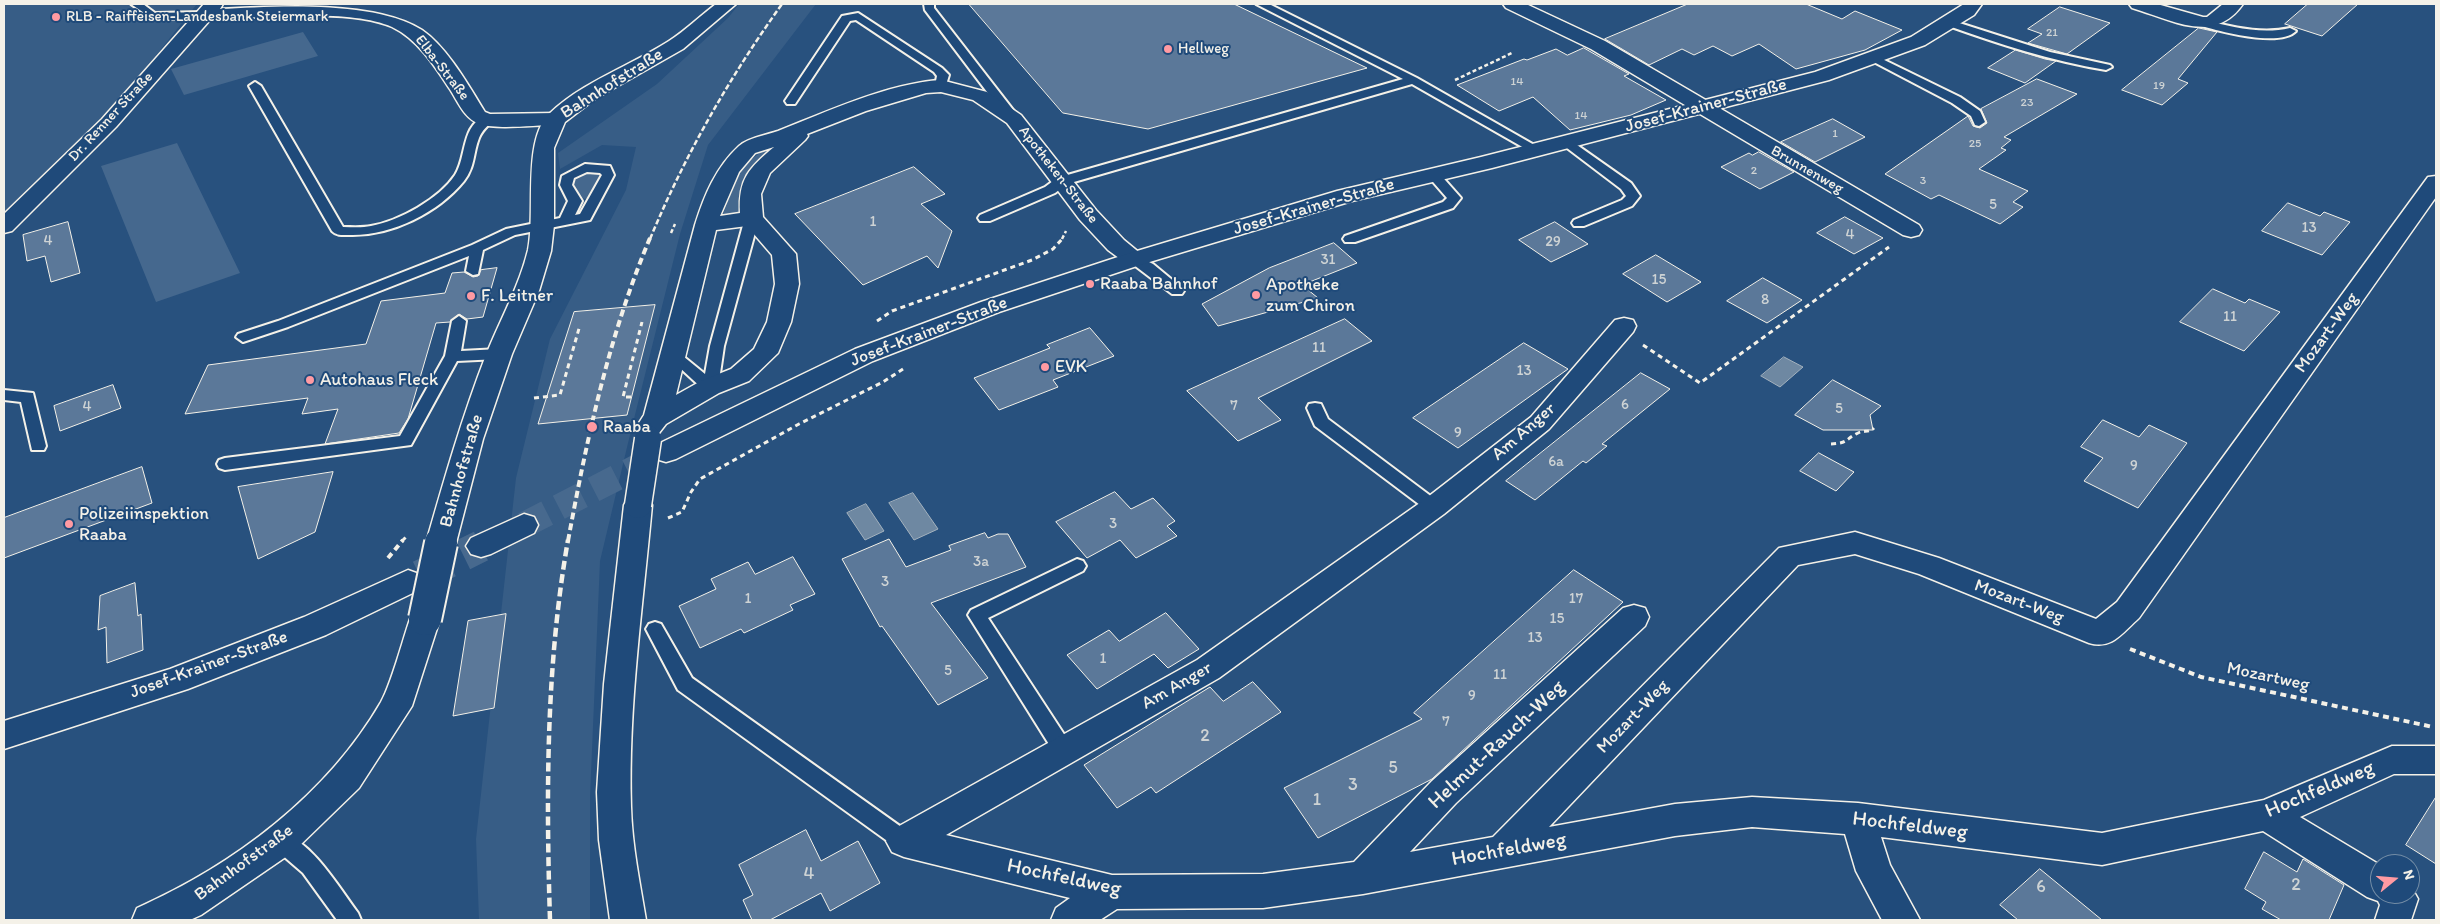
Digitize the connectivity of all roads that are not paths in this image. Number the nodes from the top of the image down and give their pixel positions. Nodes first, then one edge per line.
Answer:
1 (136, 4) edge
2 (727, 4) edge
3 (928, 4) edge
4 (1261, 4) edge
5 (1512, 4) edge
6 (1973, 4) edge
7 (2138, 4) edge
8 (2234, 4) edge
9 (209, 10) edge
10 (1950, 23) junction
11 (2202, 23) junction
12 (2290, 31) dead end
13 (1874, 58) junction
14 (2106, 67) dead end
15 (1413, 80) junction
16 (988, 84) joint
17 (255, 86) dead end
18 (941, 86) junction
19 (791, 101) dead end
20 (1705, 108) junction
21 (556, 119) junction
22 (1014, 119) junction
23 (487, 120) junction
24 (1979, 122) dead end
25 (812, 124) junction
26 (1567, 142) junction
27 (1537, 150) junction
28 (1433, 175) junction
29 (2436, 182) edge
30 (1056, 185) junction
31 (752, 218) junction
32 (985, 218) dead end
33 (554, 223) junction
34 (1579, 223) dead end
35 (706, 224) junction
36 (4, 226) edge
37 (1911, 230) road end
38 (1350, 240) dead end
39 (477, 248) junction
40 (1135, 259) junction
41 (473, 271) dead end
42 (1176, 291) dead end
43 (459, 320) dead end
44 (1622, 328) road end
45 (243, 337) dead end
46 (499, 354) junction
47 (673, 355) junction
48 (452, 356) junction
49 (710, 387) junction
50 (4, 395) edge
51 (1315, 408) dead end
52 (658, 426) junction
53 (38, 446) dead end
54 (225, 464) dead end
55 (1434, 507) junction
56 (524, 525) tunnel mouth
57 (482, 546) tunnel mouth
58 (1077, 566) dead end
59 (408, 582) tunnel mouth
60 (1634, 617) dead end
61 (655, 629) dead end
62 (4, 735) edge
63 (1064, 751) junction
64 (2436, 760) edge
65 (2267, 814) junction
66 (1858, 819) junction
67 (281, 841) junction
68 (904, 841) junction
69 (1504, 850) junction
70 (1363, 877) junction
71 (2370, 880) edge
72 (1112, 892) junction
73 (2398, 904) edge
74 (150, 920) edge
75 (350, 920) edge
76 (628, 920) edge
77 (1069, 920) edge
78 (1902, 920) edge
79 (2393, 920) edge

1 - 9 lane
2 - 21 street, Bahnhofstraße
3 - 16 lane
4 - 15 lane
5 - 20 street, Brunnenweg
6 - 10 street, Josef-Krainer-Straße
7 - 11 street
8 - 11 street
9 - 23 street, Elba-Straße
9 - 36 street, Dr. Renner Straße
10 - 13 street, Josef-Krainer-Straße
10 - 14 lane
11 - 12 lane
13 - 20 street, Josef-Krainer-Straße
13 - 24 lane
15 - 27 lane
15 - 30 lane
16 - 22 lane, Apotheken-Straße
17 - 23 lane
18 - 19 lane
18 - 22 street
18 - 25 street
20 - 26 street, Josef-Krainer-Straße
20 - 37 street, Brunnenweg
21 - 23 street
21 - 33 street, Bahnhofstraße
22 - 30 street, Apotheken-Straße
25 - 31 street
25 - 35 street
26 - 27 street, Josef-Krainer-Straße
26 - 34 lane
27 - 28 street, Josef-Krainer-Straße
28 - 38 lane
28 - 40 street, Josef-Krainer-Straße
29 - 69 street, Mozart-Weg
30 - 32 lane
30 - 40 street, Apotheken-Straße
31 - 35 street
31 - 49 lane
31 - 49 street
33 - 33 lane
33 - 39 lane
33 - 46 street, Bahnhofstraße
35 - 47 street
39 - 41 lane
39 - 45 lane
40 - 42 lane
40 - 52 street, Josef-Krainer-Straße
43 - 48 lane
44 - 55 street, Am Anger
46 - 48 lane
46 - 67 street, Bahnhofstraße, bridge
47 - 49 lane
47 - 52 street
48 - 54 lane
49 - 52 street
50 - 53 lane
51 - 55 lane
52 - 76 street, bridge
55 - 63 street, Am Anger
56 - 57 street
58 - 63 lane
59 - 62 street, Josef-Krainer-Straße
60 - 70 street, Helmut-Rauch-Weg
61 - 68 lane, Hochfeldweg
63 - 68 street, Am Anger
64 - 65 street, Hochfeldweg
65 - 66 street, Hochfeldweg
65 - 71 street
66 - 69 street, Hochfeldweg
66 - 78 street
67 - 74 street, Bahnhofstraße
67 - 75 lane
68 - 72 street, Hochfeldweg
69 - 70 street, Hochfeldweg
70 - 72 street, Hochfeldweg
72 - 77 street
73 - 79 street

